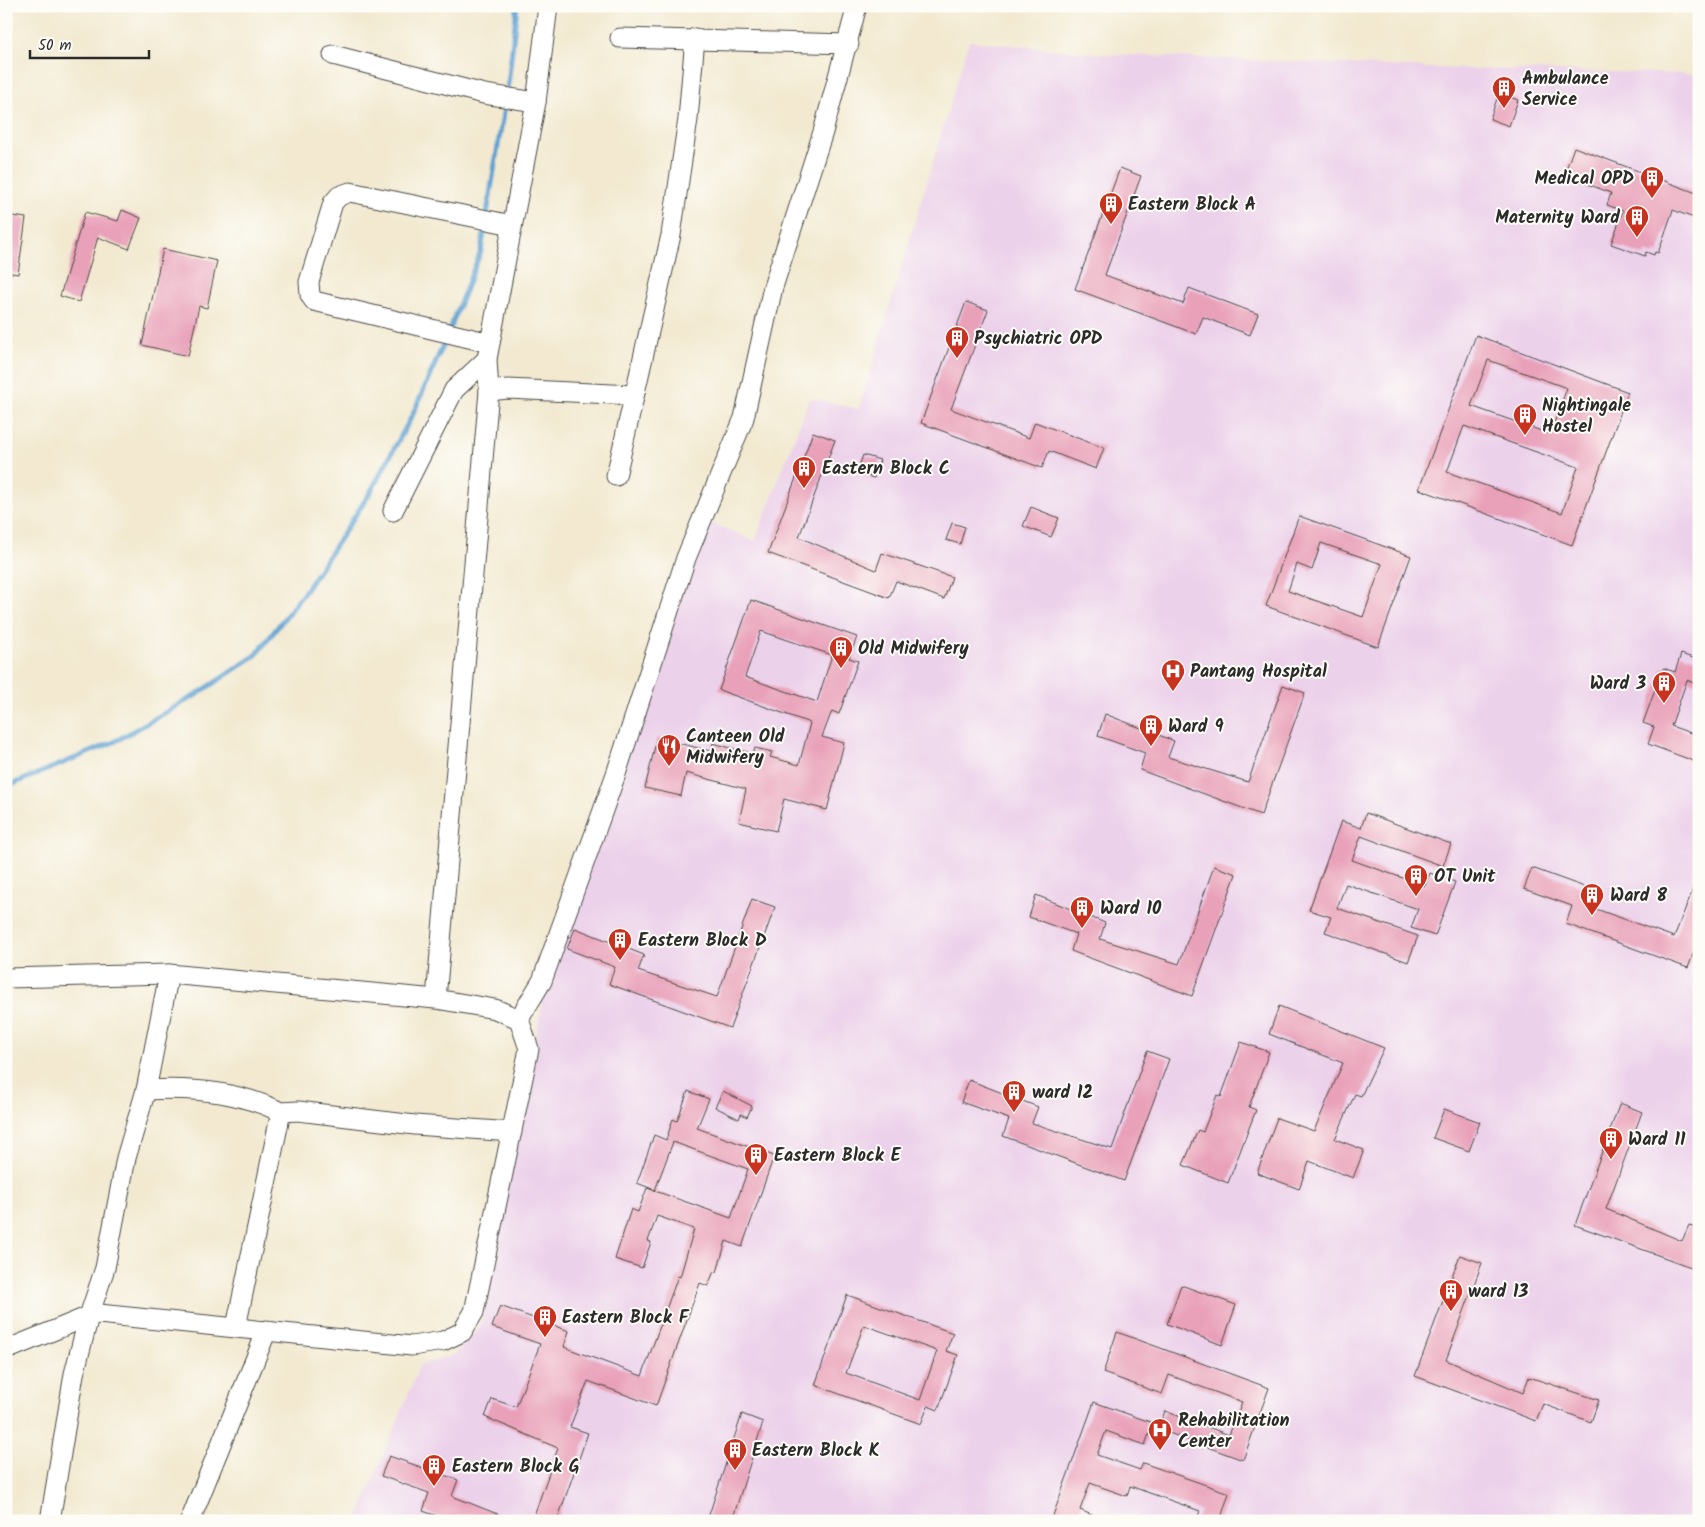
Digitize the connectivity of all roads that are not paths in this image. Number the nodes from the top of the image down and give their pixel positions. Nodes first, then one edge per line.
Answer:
1 (548, 6) edge
2 (858, 6) edge
3 (620, 38) dead end
4 (695, 38) junction
5 (849, 44) junction
6 (333, 55) dead end
7 (536, 102) junction
8 (504, 223) junction
9 (489, 351) junction
10 (489, 391) junction
11 (633, 395) junction
12 (616, 476) dead end
13 (392, 511) dead end
14 (169, 974) junction
15 (6, 978) edge
16 (436, 999) junction
17 (518, 1019) junction
18 (146, 1090) junction
19 (281, 1112) junction
20 (512, 1132) junction
21 (89, 1316) junction
22 (236, 1327) junction
23 (267, 1330) junction
24 (6, 1350) edge
25 (50, 1521) edge
26 (190, 1521) edge

1 - 7 street
2 - 5 street
3 - 4 street
4 - 5 street
4 - 11 street
5 - 17 street
6 - 7 street
7 - 8 street
8 - 9 street
8 - 9 street
9 - 10 street
9 - 13 street
10 - 11 street
10 - 16 street
11 - 12 street
14 - 15 street
14 - 16 street
14 - 18 street
16 - 17 street
17 - 20 street
18 - 19 street
18 - 21 street
19 - 20 street
19 - 22 street
20 - 23 street
21 - 22 street
21 - 24 street
21 - 25 street
22 - 23 street
23 - 26 street

